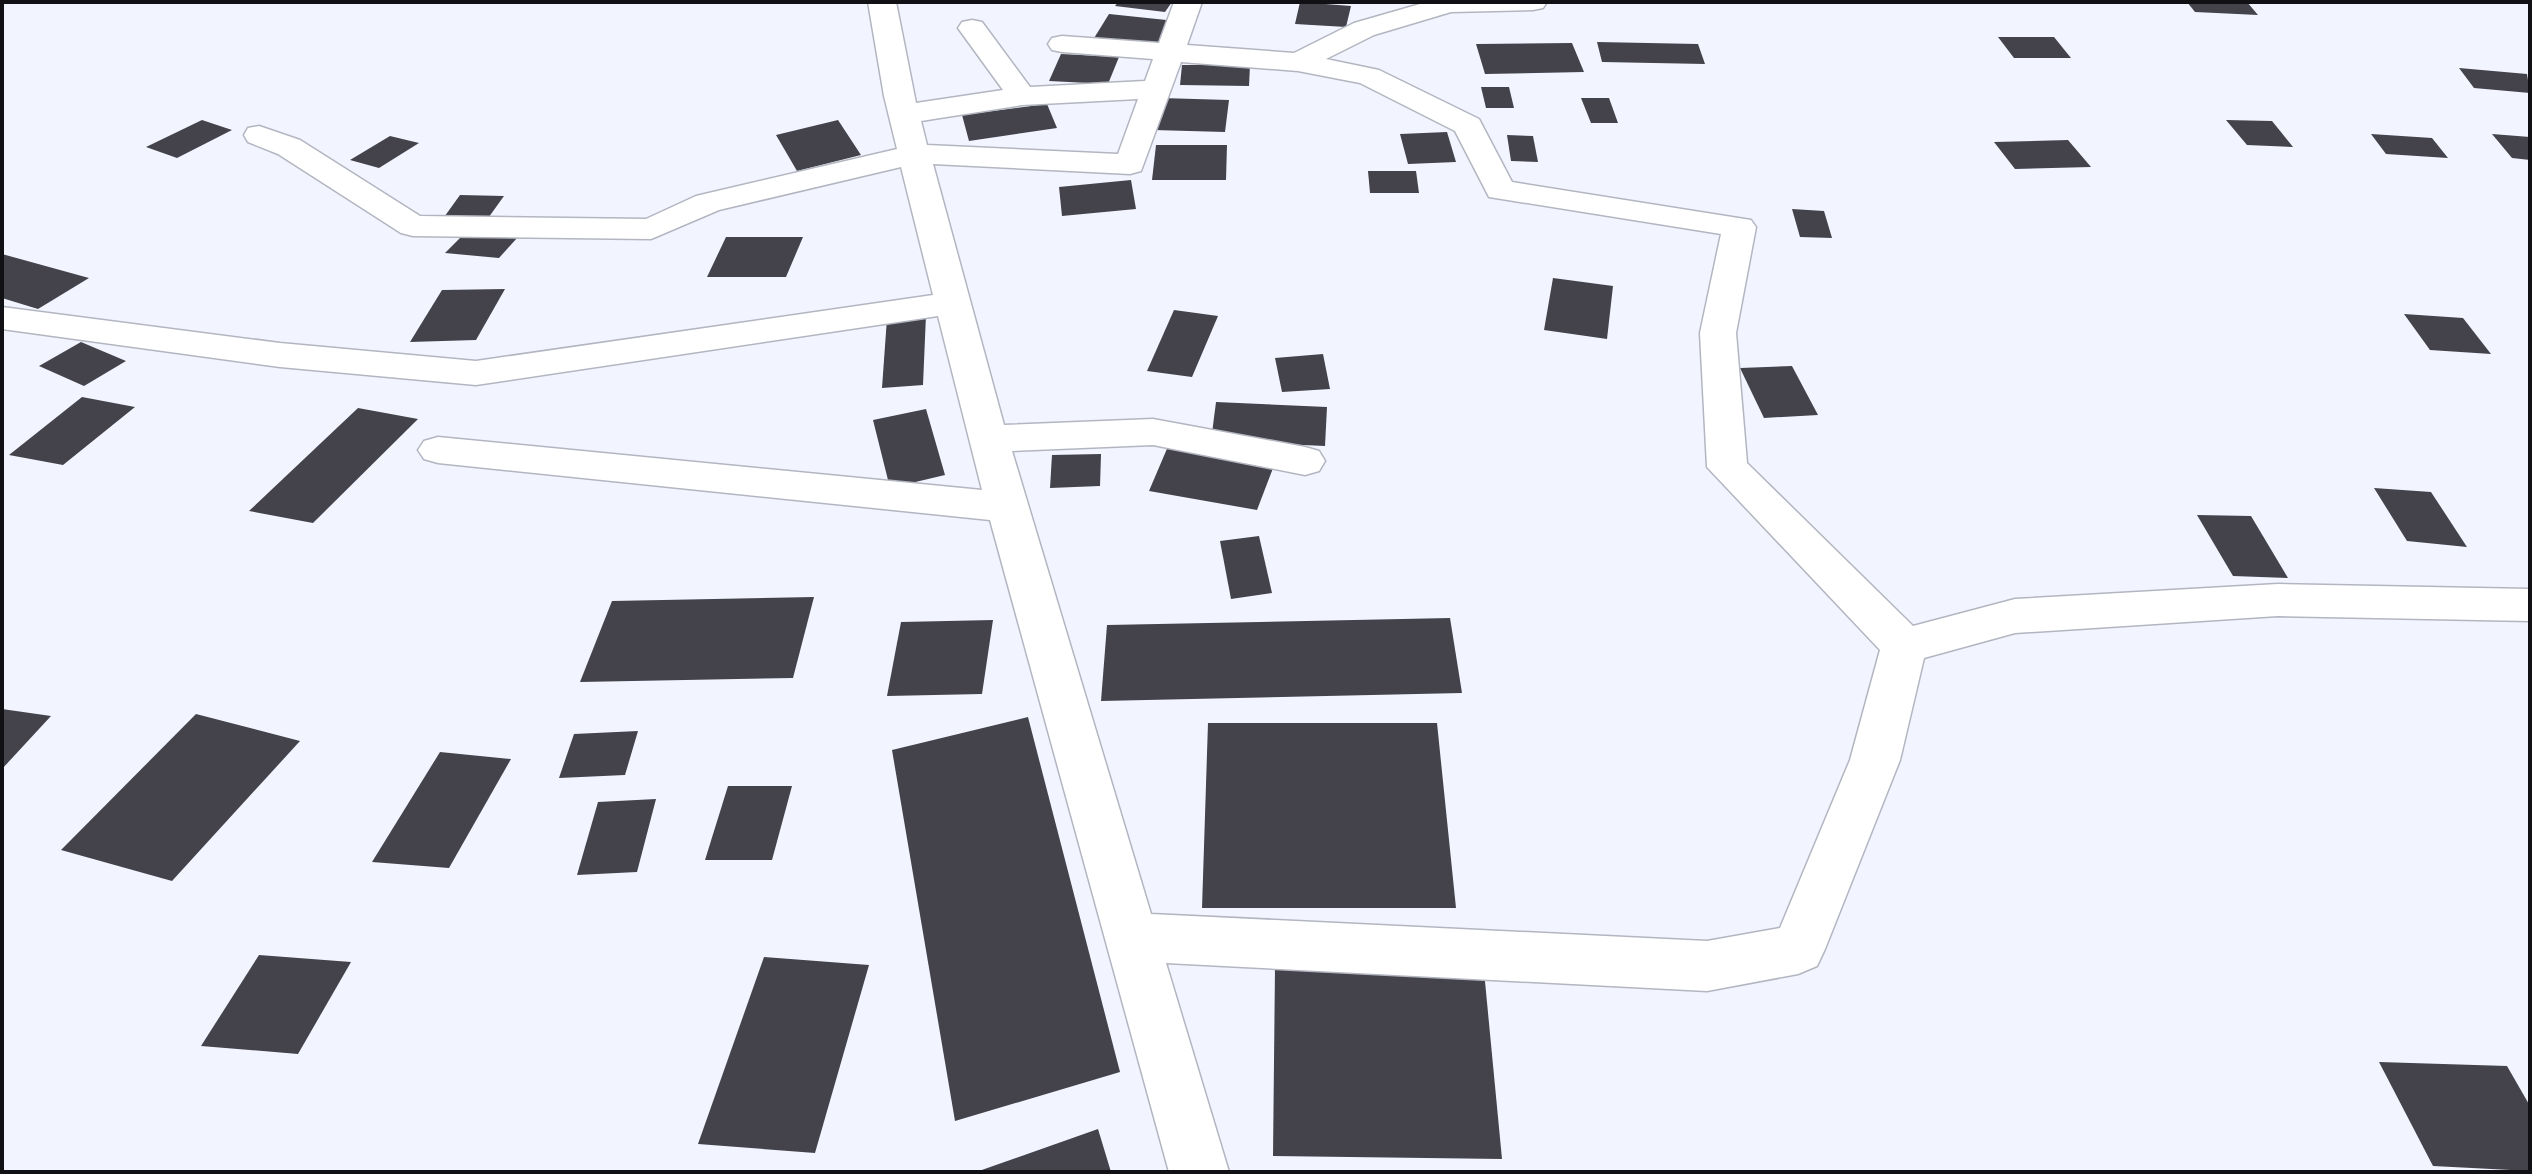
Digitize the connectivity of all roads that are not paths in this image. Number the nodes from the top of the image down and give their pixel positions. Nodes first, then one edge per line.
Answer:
1 (882, 2) edge
2 (1188, 2) edge
3 (1533, 2) edge
4 (972, 28) dead end
5 (1062, 44) dead end
6 (1170, 53) junction
7 (1298, 62) junction
8 (1157, 89) junction
9 (1022, 96) junction
10 (906, 121) junction
11 (259, 135) dead end
12 (953, 303) junction
13 (10, 327) edge
14 (988, 439) junction
15 (438, 450) dead end
16 (1305, 461) dead end
17 (1007, 507) junction
18 (2530, 605) edge
19 (1904, 646) junction
20 (1131, 937) junction
21 (1199, 1172) edge

1 - 10 street
2 - 6 street
3 - 7 street
4 - 9 street
5 - 6 street
6 - 7 street
6 - 8 street
7 - 19 street
8 - 9 street
8 - 10 street
9 - 10 street
10 - 11 street
10 - 12 street
12 - 13 street
12 - 14 street
14 - 16 street
14 - 17 street
15 - 17 street
17 - 20 street
18 - 19 street
19 - 20 street
20 - 21 street

